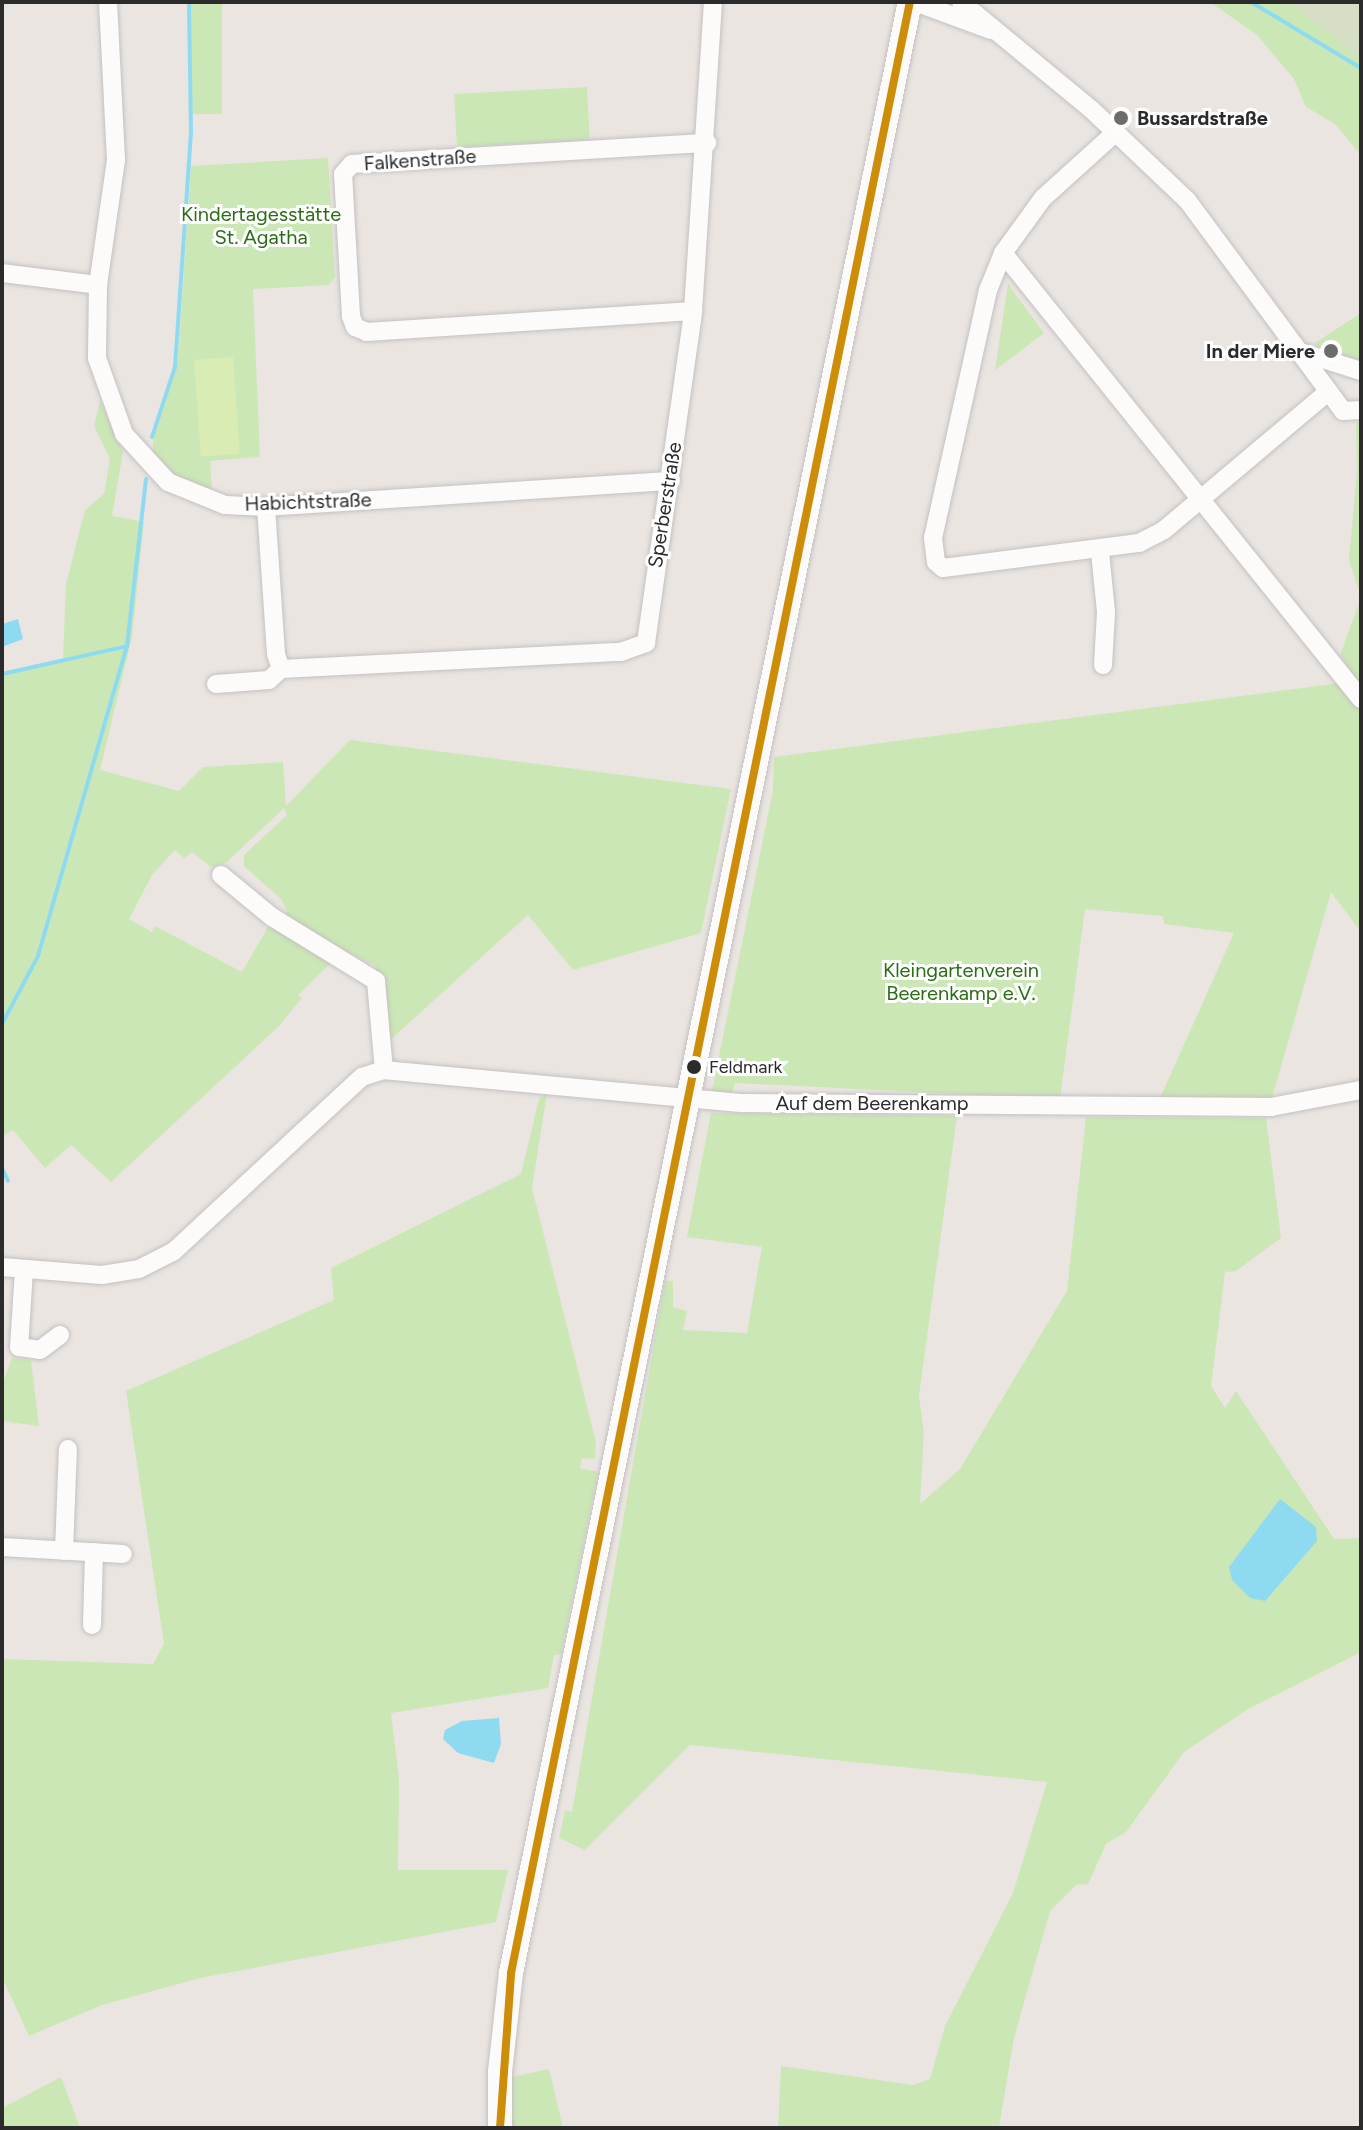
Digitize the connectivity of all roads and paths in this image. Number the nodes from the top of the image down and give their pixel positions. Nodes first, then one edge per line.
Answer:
1 (108, 2) edge
2 (713, 2) edge
3 (912, 2) edge
4 (961, 2) edge
5 (991, 30) junction
6 (1116, 132) junction
7 (707, 143) junction
8 (1003, 253) junction
9 (2, 273) edge
10 (98, 285) junction
11 (693, 311) junction
12 (1304, 353) junction
13 (1361, 371) edge
14 (1328, 392) junction
15 (1361, 410) edge
16 (671, 481) junction
17 (1202, 495) junction
18 (266, 507) junction
19 (1100, 552) junction
20 (1103, 665) dead end
21 (281, 669) junction
22 (216, 684) dead end
23 (1361, 699) edge
24 (221, 875) dead end
25 (384, 1070) junction
26 (1361, 1090) edge
27 (688, 1102) junction
28 (2, 1267) edge
29 (24, 1270) junction
30 (60, 1335) dead end
31 (68, 1449) dead end
32 (2, 1547) edge
33 (64, 1551) junction
34 (94, 1552) junction
35 (123, 1554) dead end
36 (92, 1625) dead end
37 (500, 2128) edge

1 - 10 street, Habichtstraße
2 - 7 street, Sperberstraße
3 - 5 street
3 - 27 main road
4 - 5 street
5 - 6 street
6 - 8 street
6 - 12 street
7 - 11 street, Sperberstraße
7 - 11 street, Falkenstraße
8 - 17 street
8 - 19 street
9 - 10 street
10 - 18 street, Habichtstraße
11 - 16 street, Sperberstraße
12 - 13 street
12 - 14 street
14 - 15 street
14 - 17 street
16 - 18 street, Habichtstraße
16 - 21 street, Sperberstraße
17 - 19 street
17 - 23 street
18 - 21 street
19 - 20 street
21 - 22 street, Sperberstraße
24 - 25 street
25 - 27 street, Auf dem Beerenkamp
25 - 29 street, Auf dem Beerenkamp
26 - 27 street, Auf dem Beerenkamp
27 - 37 main road
28 - 29 street, Auf dem Beerenkamp
29 - 30 street
31 - 33 street
32 - 33 street
33 - 34 street
34 - 35 street
34 - 36 street

